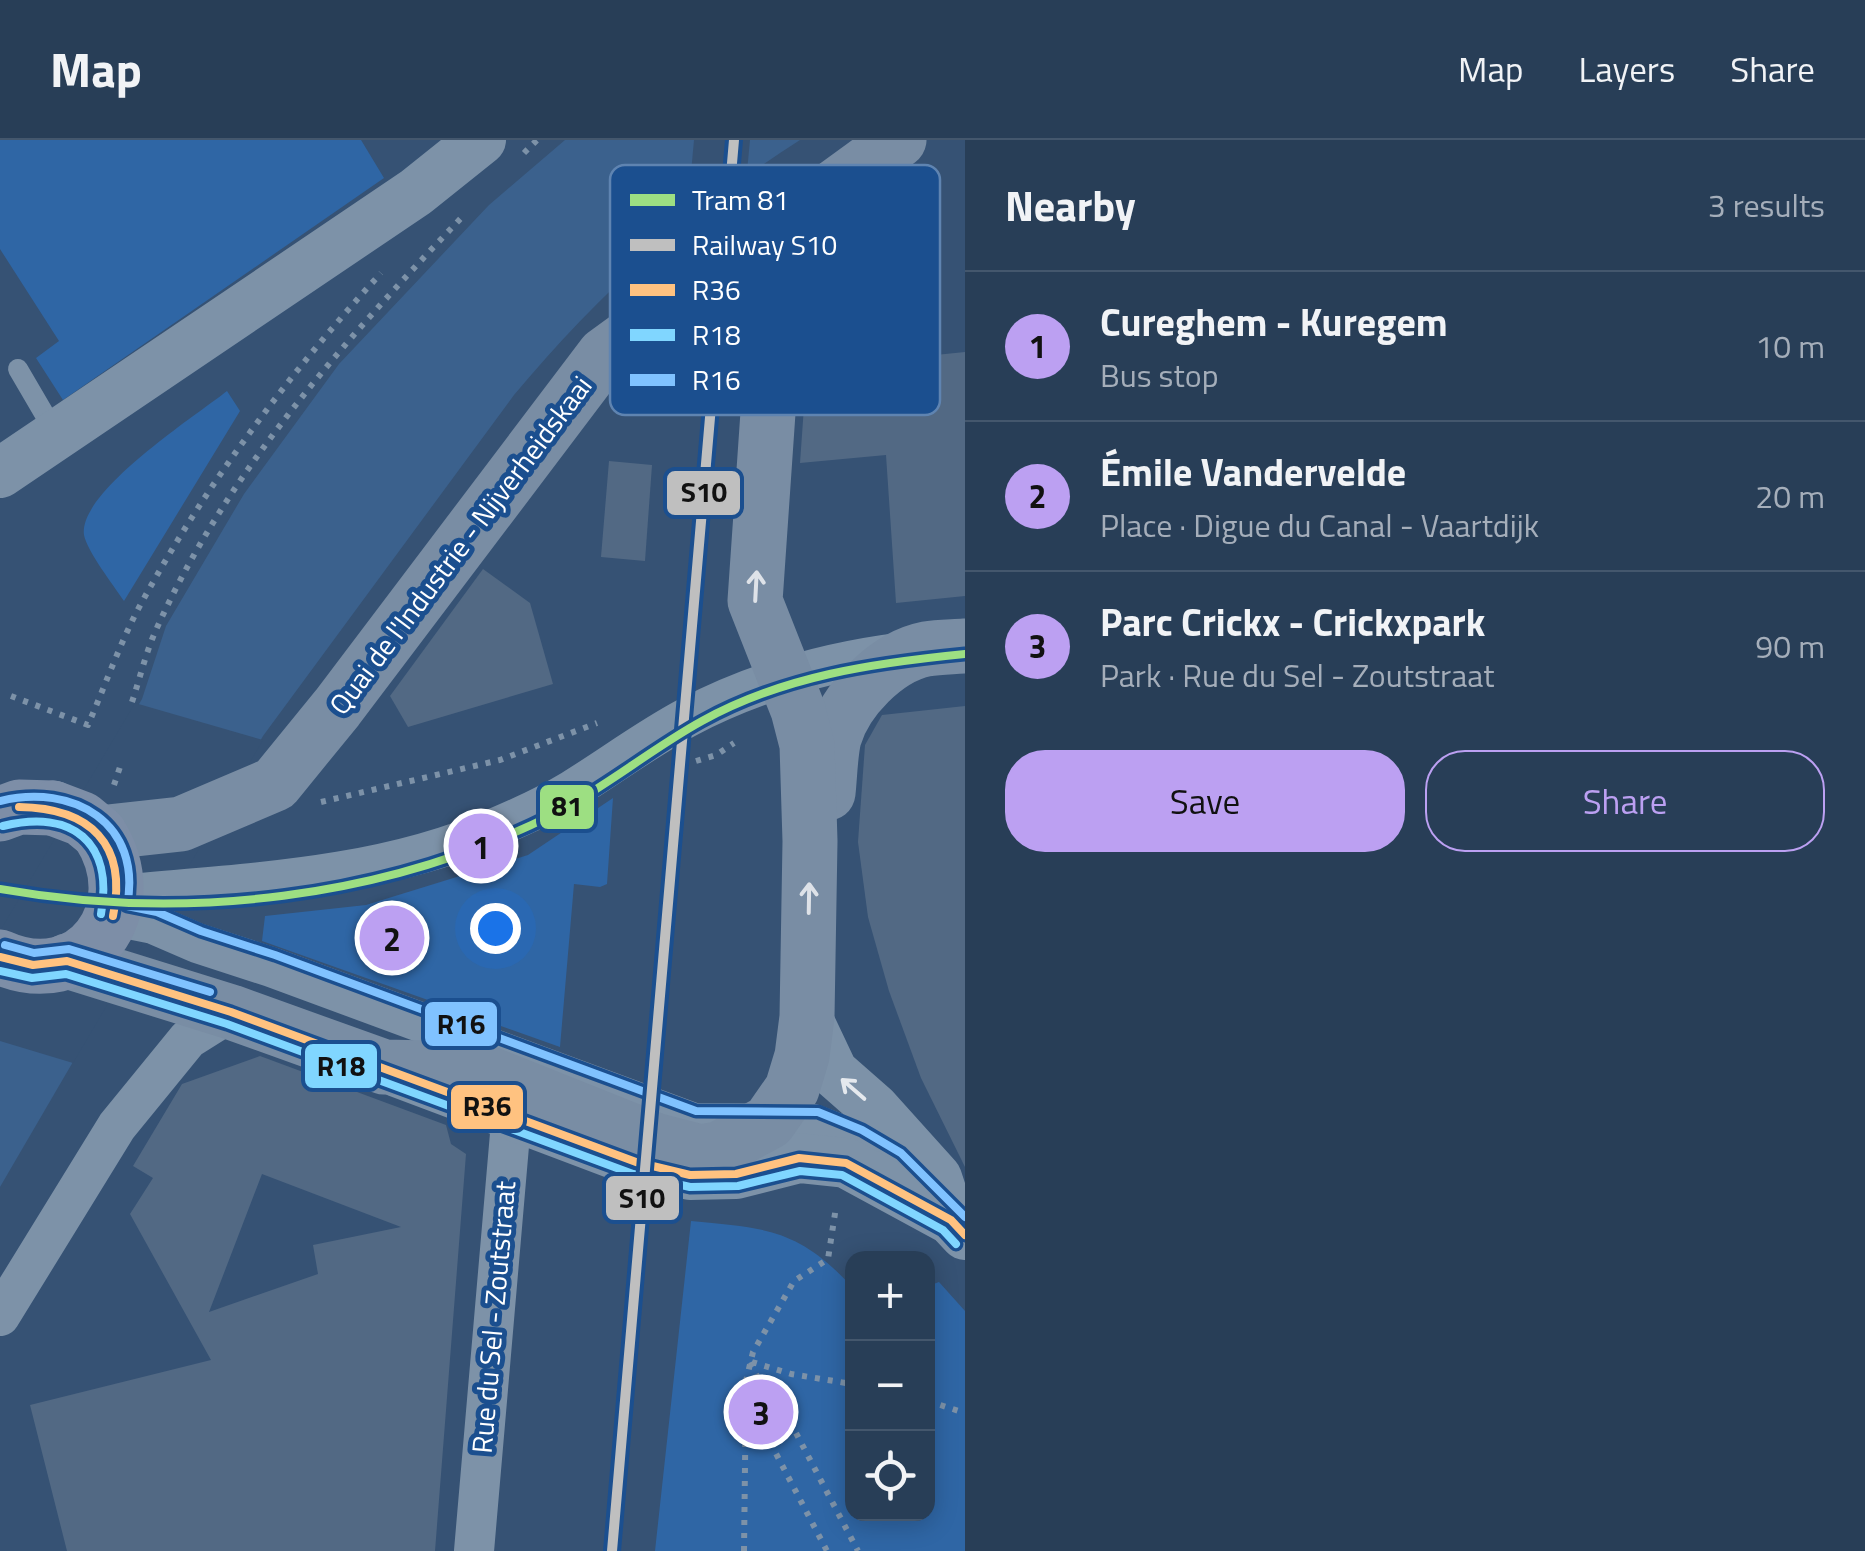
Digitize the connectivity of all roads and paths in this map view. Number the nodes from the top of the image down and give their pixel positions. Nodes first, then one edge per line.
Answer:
1 (536, 140) edge
2 (898, 140) edge
3 (500, 149) edge
4 (863, 165) edge
5 (466, 213) dead end
6 (387, 266) dead end
7 (610, 351) edge
8 (18, 370) dead end
9 (768, 415) edge
10 (56, 434) junction
11 (0, 472) edge
12 (944, 648) edge
13 (784, 678) junction
14 (10, 696) dead end
15 (132, 702) dead end
16 (603, 720) dead end
17 (292, 795) junction
18 (34, 810) edge
19 (810, 841) junction
20 (128, 912) junction
21 (0, 957) edge
22 (67, 961) junction
23 (232, 1012) junction
24 (807, 1017) junction
25 (526, 1104) junction
26 (770, 1122) junction
27 (838, 1198) dead end
28 (958, 1228) edge
29 (0, 1316) edge
30 (751, 1362) junction
31 (845, 1383) edge
32 (935, 1403) edge
33 (965, 1413) edge
34 (780, 1431) junction
35 (474, 1551) edge
36 (744, 1551) edge
37 (827, 1551) edge
38 (858, 1551) edge

1 - 3 path
2 - 4 main road, Quai de l'Industrie - Nijverheidskaai
3 - 10 street
5 - 15 path
6 - 14 path
7 - 17 main road, Quai de l'Industrie - Nijverheidskaai
8 - 10 lane
13 -> 9 main road
10 - 11 street
12 - 13 street
12 - 19 main road
13 - 19 main road
13 - 20 street
16 - 17 path
17 - 18 main road
18 - 20 main road
24 -> 19 main road
20 - 22 main road
20 - 26 street
21 - 22 main road
22 - 23 main road
23 - 25 main road
23 - 29 street
24 - 26 main road
28 -> 24 street
25 - 26 main road
25 - 28 street
25 - 35 street, Rue du Sel - Zoutstraat
26 - 28 street
27 - 30 path
30 - 31 path
30 - 34 path
30 - 36 path
32 - 33 path
34 - 37 path
34 - 38 path

